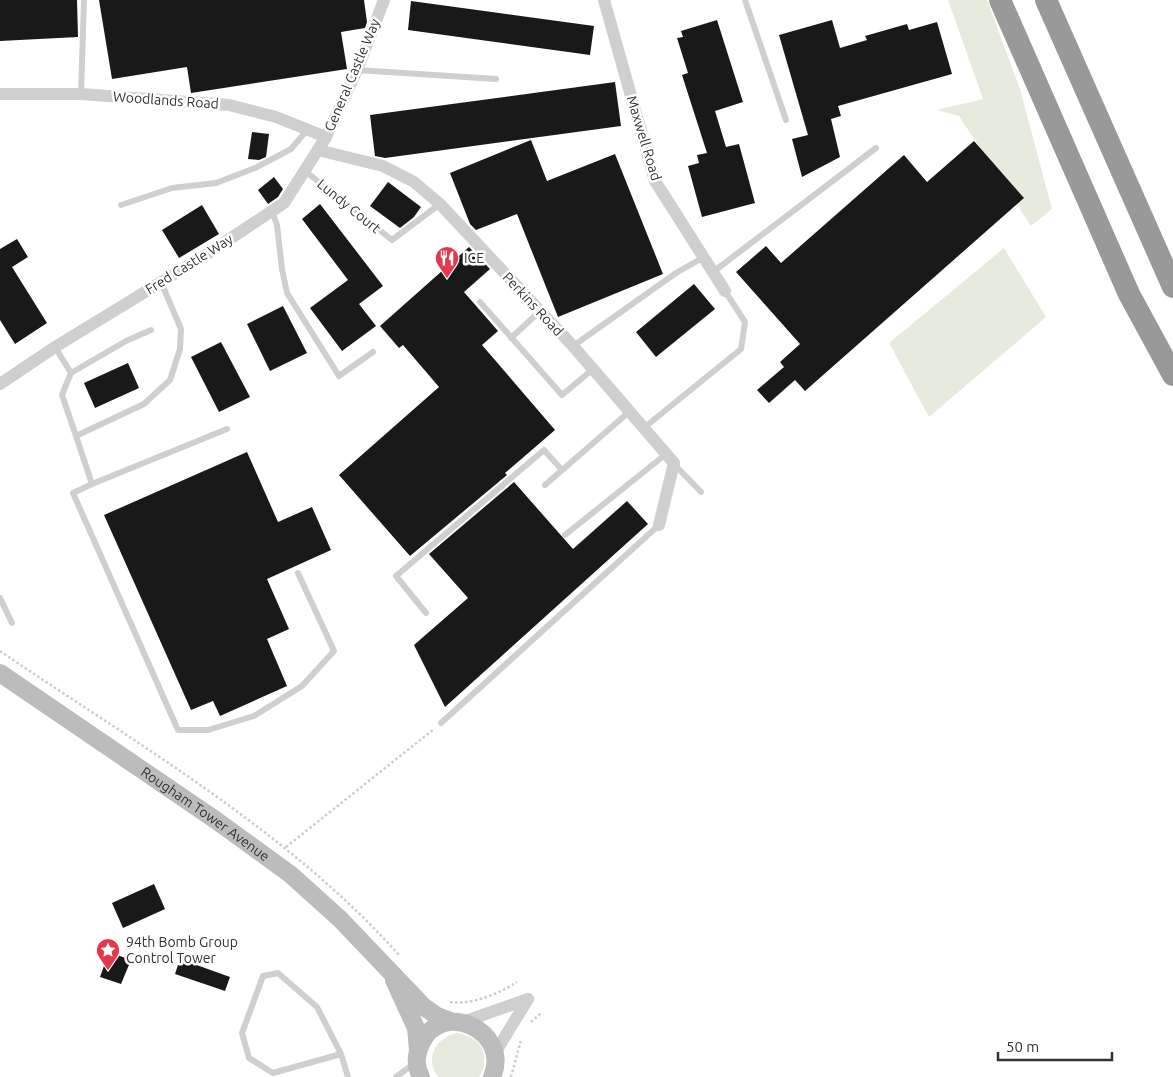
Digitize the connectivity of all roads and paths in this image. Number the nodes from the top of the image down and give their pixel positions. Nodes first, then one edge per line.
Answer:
1 (84, 0) edge
2 (384, 0) edge
3 (604, 0) edge
4 (745, 0) edge
5 (1000, 0) edge
6 (1046, 0) edge
7 (357, 70) junction
8 (496, 78) dead end
9 (0, 94) edge
10 (82, 94) junction
11 (786, 120) dead end
12 (308, 130) junction
13 (326, 137) junction
14 (876, 148) dead end
15 (318, 150) junction
16 (305, 171) junction
17 (440, 204) junction
18 (121, 205) dead end
19 (272, 211) junction
20 (704, 257) junction
21 (713, 272) junction
22 (161, 282) junction
23 (1173, 287) edge
24 (725, 291) joint
25 (480, 302) dead end
26 (540, 311) junction
27 (151, 330) dead end
28 (511, 338) junction
29 (573, 346) junction
30 (55, 347) junction
31 (373, 352) dead end
32 (592, 369) junction
33 (71, 373) junction
34 (1173, 375) edge
35 (0, 384) edge
36 (630, 411) junction
37 (644, 428) junction
38 (227, 429) dead end
39 (76, 436) junction
40 (670, 458) junction
41 (562, 470) junction
42 (92, 484) junction
43 (545, 485) dead end
44 (701, 492) dead end
45 (658, 525) joint
46 (565, 535) dead end
47 (298, 573) dead end
48 (0, 598) edge
49 (426, 613) dead end
50 (12, 623) dead end
51 (0, 673) edge
52 (441, 723) joint
53 (285, 847) dead end
54 (392, 975) junction
55 (541, 1013) dead end
56 (457, 1022) junction
57 (527, 1027) dead end
58 (523, 1034) dead end
59 (495, 1053) junction
60 (341, 1054) junction
61 (419, 1063) edge
62 (493, 1075) edge
63 (348, 1077) edge
64 (396, 1077) edge
65 (511, 1077) edge

1 - 10 lane
2 - 7 street, General Castle Way
3 - 20 street, Maxwell Road
4 - 11 lane
5 - 34 highway
6 - 23 highway
7 - 8 lane
7 - 13 street, General Castle Way
9 - 10 street, Woodlands Road
10 - 12 street, Woodlands Road
12 - 13 street, Woodlands Road
12 - 18 lane
13 - 15 street, General Castle Way
14 - 21 lane
15 - 16 street, Fred Castle Way
15 - 17 street, Perkins Road
16 - 17 lane, Lundy Court
16 - 19 street, Fred Castle Way
17 - 26 street, Perkins Road
19 - 22 street, Fred Castle Way
19 - 31 lane
20 - 21 street, Maxwell Road
20 - 29 lane
21 - 24 street, Maxwell Road
22 - 30 street, Fred Castle Way
22 - 39 lane
24 - 37 lane
25 - 28 lane
26 - 28 lane
26 - 29 street, Perkins Road
27 - 33 lane
28 - 32 lane
29 - 32 street, Perkins Road
30 - 33 lane
30 - 35 street, Fred Castle Way
32 - 36 street, Perkins Road
33 - 39 lane
36 - 37 street, Perkins Road
36 - 41 lane
37 - 40 street, Perkins Road
38 - 42 lane
39 - 42 lane
40 - 44 lane, Perkins Road
40 - 45 street
40 - 46 lane
41 - 43 lane
41 - 49 lane
42 - 47 lane
45 - 52 lane
48 - 50 lane
51 - 54 street, Rougham Tower Avenue
52 - 53 path
54 - 56 street, Rougham Tower Avenue
54 - 61 street, Rougham Tower Avenue
55 - 57 path
56 - 59 street, Rougham Tower Avenue
56 - 59 street
56 - 61 street
58 - 65 path
59 - 62 street
60 - 60 lane
60 - 63 lane
61 - 64 lane

